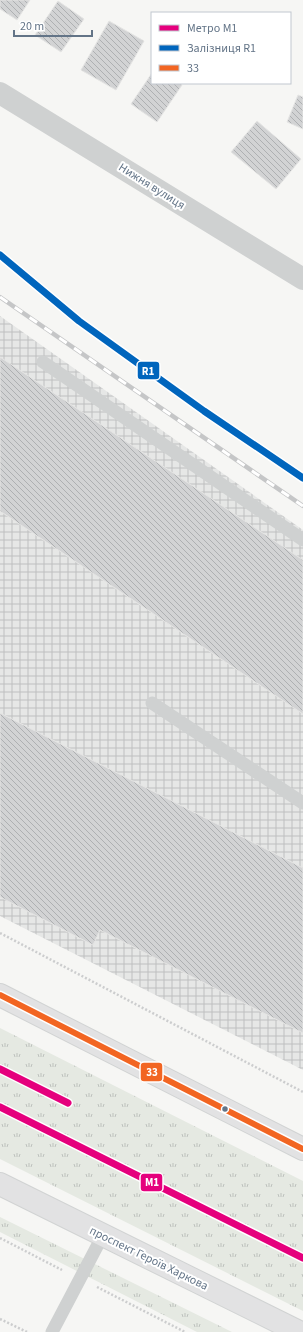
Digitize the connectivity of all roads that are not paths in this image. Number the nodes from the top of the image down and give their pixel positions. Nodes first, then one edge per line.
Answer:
1 (0, 93) edge
2 (303, 279) edge
3 (43, 362) dead end
4 (303, 540) edge
5 (152, 703) dead end
6 (303, 803) edge
7 (0, 995) edge
8 (303, 1149) edge
9 (0, 1184) edge
10 (103, 1235) junction
11 (52, 1332) edge
12 (299, 1332) edge

1 - 2 street, Нижня вулиця
3 - 4 lane
5 - 6 lane
7 - 8 main road
9 - 10 main road, проспект Героїв Харкова
10 - 11 lane
10 - 12 main road, проспект Героїв Харкова

